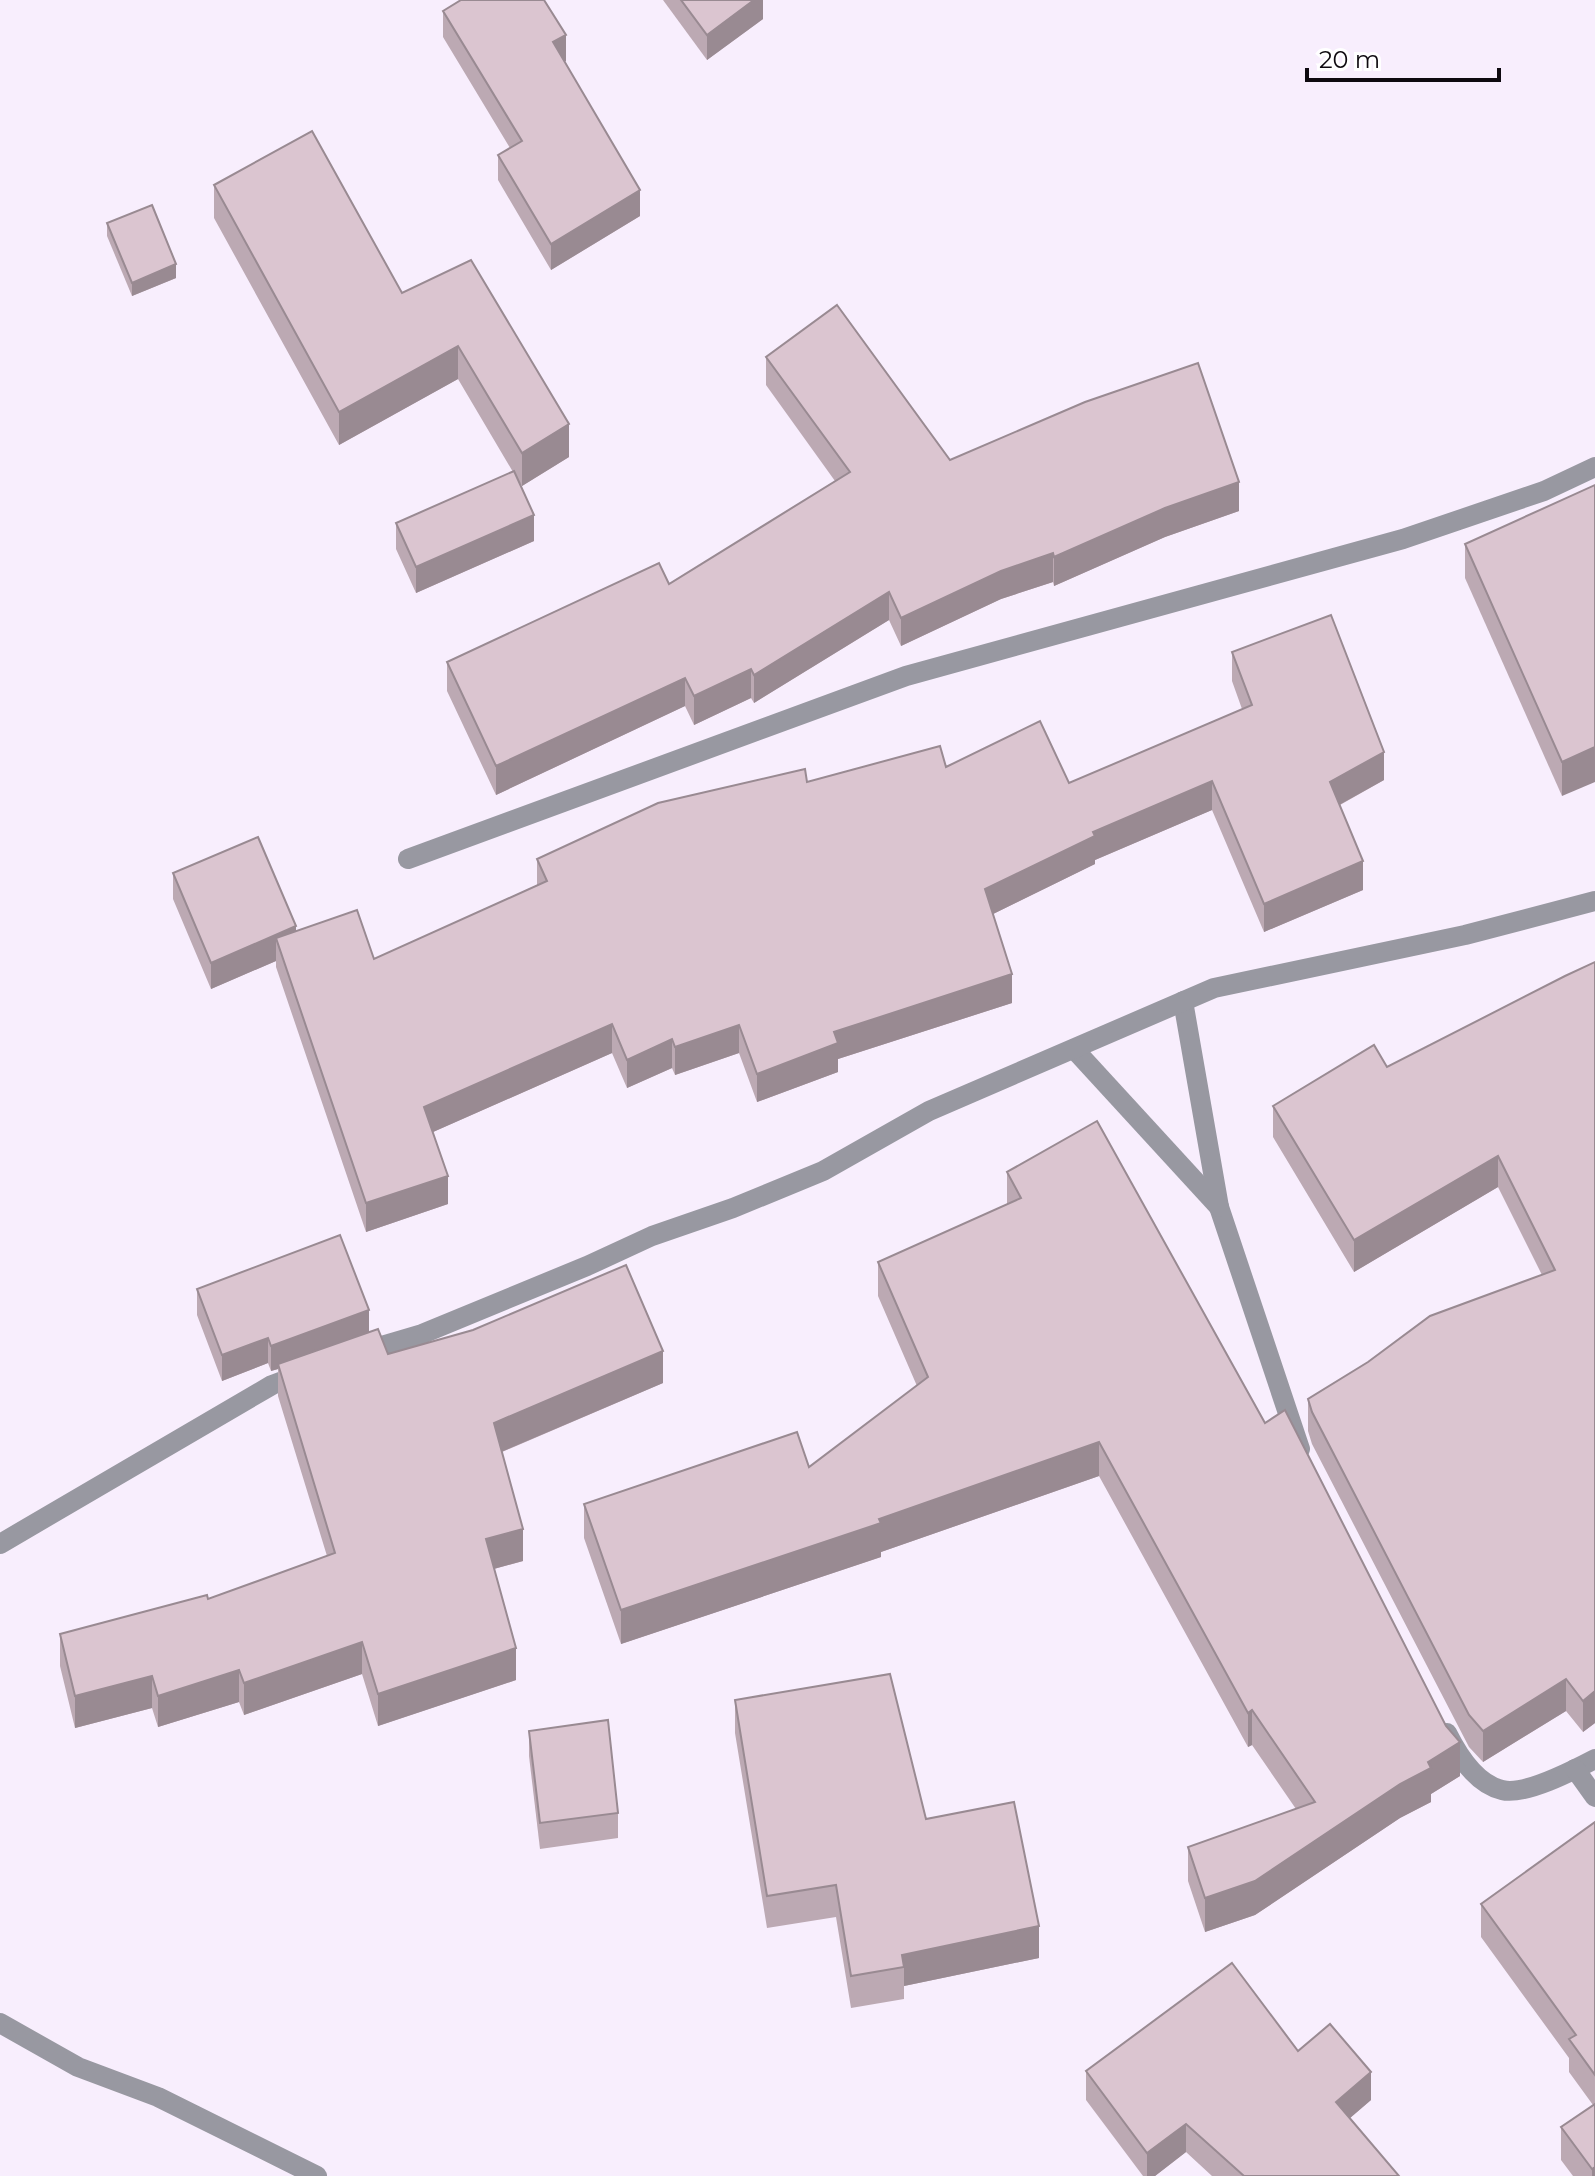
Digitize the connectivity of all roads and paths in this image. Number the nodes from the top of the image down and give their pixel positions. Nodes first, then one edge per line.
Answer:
1 (1595, 467) edge
2 (408, 859) dead end
3 (1595, 901) edge
4 (1183, 1001) junction
5 (1074, 1049) junction
6 (1219, 1207) junction
7 (341, 1358) edge
8 (313, 1369) edge
9 (1307, 1463) edge
10 (0, 1544) edge
11 (1436, 1712) edge
12 (1595, 1759) edge
13 (1575, 1769) junction
14 (1595, 1797) edge
15 (0, 2023) edge
16 (317, 2176) edge

1 - 2 street
3 - 4 street
4 - 5 street
4 - 6 street
5 - 6 street
5 - 7 street
6 - 9 street
8 - 10 street
11 - 13 street
12 - 13 street
13 - 14 street
15 - 16 street

